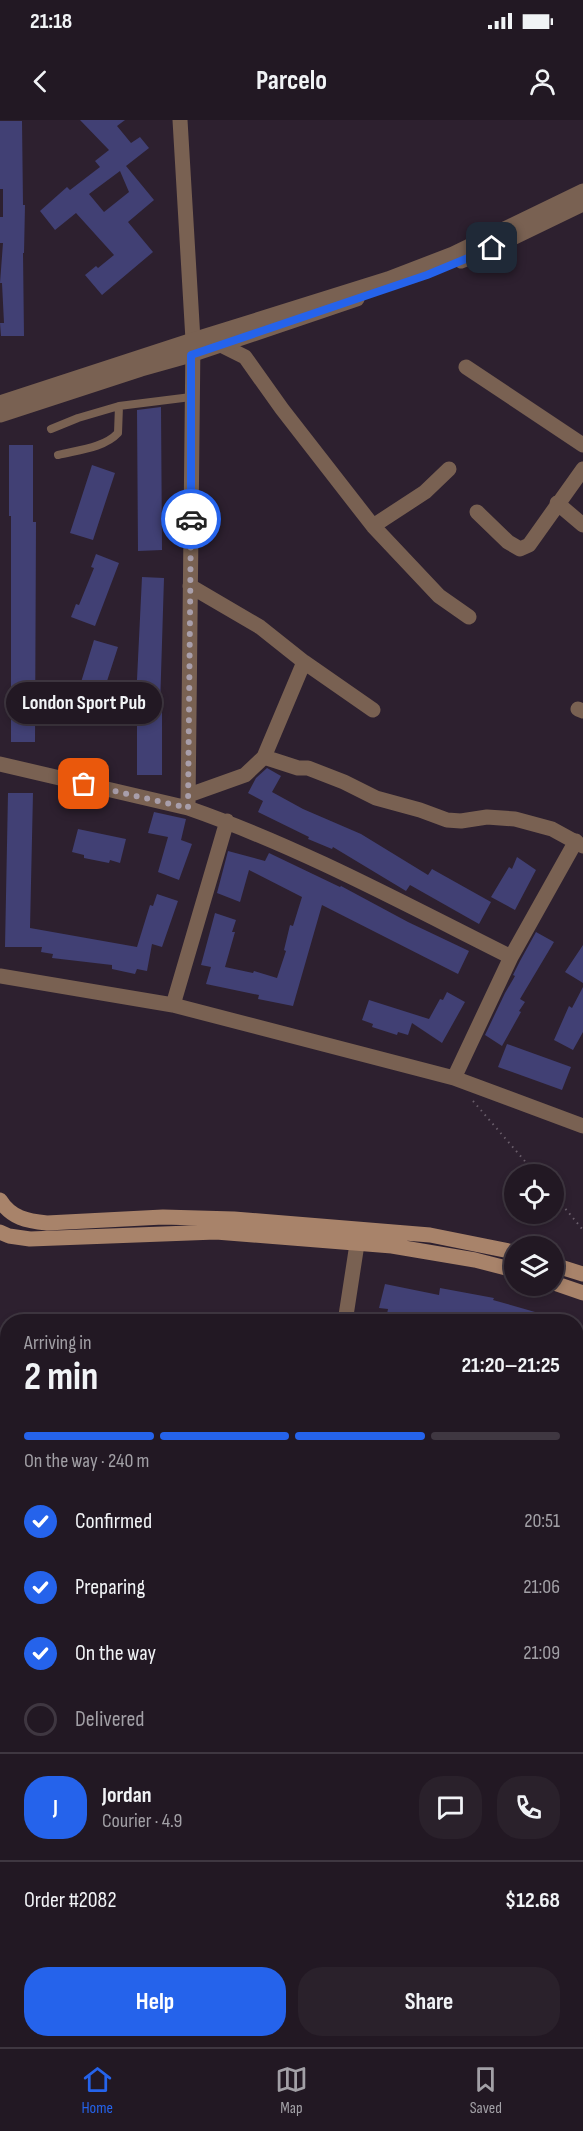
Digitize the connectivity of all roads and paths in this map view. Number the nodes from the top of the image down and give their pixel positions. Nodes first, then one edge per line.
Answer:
1 (180, 120) edge
2 (583, 192) edge
3 (583, 204) edge
4 (221, 345) junction
5 (192, 347) junction
6 (466, 367) dead end
7 (191, 397) junction
8 (0, 403) edge
9 (119, 406) junction
10 (0, 415) edge
11 (51, 429) dead end
12 (583, 445) edge
13 (58, 455) dead end
14 (448, 469) dead end
15 (583, 470) edge
16 (557, 503) junction
17 (477, 512) dead end
18 (583, 525) edge
19 (373, 526) junction
20 (190, 586) junction
21 (468, 617) dead end
22 (304, 662) junction
23 (373, 710) dead end
24 (264, 757) junction
25 (0, 764) edge
26 (189, 802) junction
27 (227, 821) junction
28 (580, 843) edge
29 (511, 957) junction
30 (0, 976) edge
31 (173, 1005) junction
32 (454, 1078) junction
33 (469, 1096) dead end
34 (583, 1126) edge
35 (527, 1164) edge
36 (564, 1207) edge
37 (3, 1209) edge
38 (30, 1222) junction
39 (583, 1230) edge
40 (3, 1235) edge
41 (357, 1244) junction
42 (504, 1250) edge
43 (504, 1268) edge
44 (564, 1268) edge
45 (583, 1274) edge
46 (564, 1286) edge
47 (583, 1293) edge
48 (346, 1314) edge

1 - 5 street
2 - 5 street
3 - 4 street
4 - 5 street
4 - 19 street
5 - 7 street
5 - 8 street
5 - 10 street
6 - 12 street
7 - 9 lane
7 - 20 street
9 - 11 lane
9 - 13 lane
14 - 19 street
15 - 16 street
16 - 17 street
16 - 18 street
19 - 21 street
20 - 22 street
20 - 26 street
22 - 23 street
22 - 24 street
24 - 26 street
24 - 28 street
25 - 26 street
26 - 27 street
27 - 29 street
27 - 31 street
28 - 29 street
29 - 32 street
30 - 31 street
31 - 32 street
32 - 34 street
33 - 35 path
36 - 39 path
37 - 38 main road
38 - 40 street
38 - 42 main road
40 - 41 main road
41 - 43 main road
41 - 48 street
44 - 45 main road
46 - 47 main road

